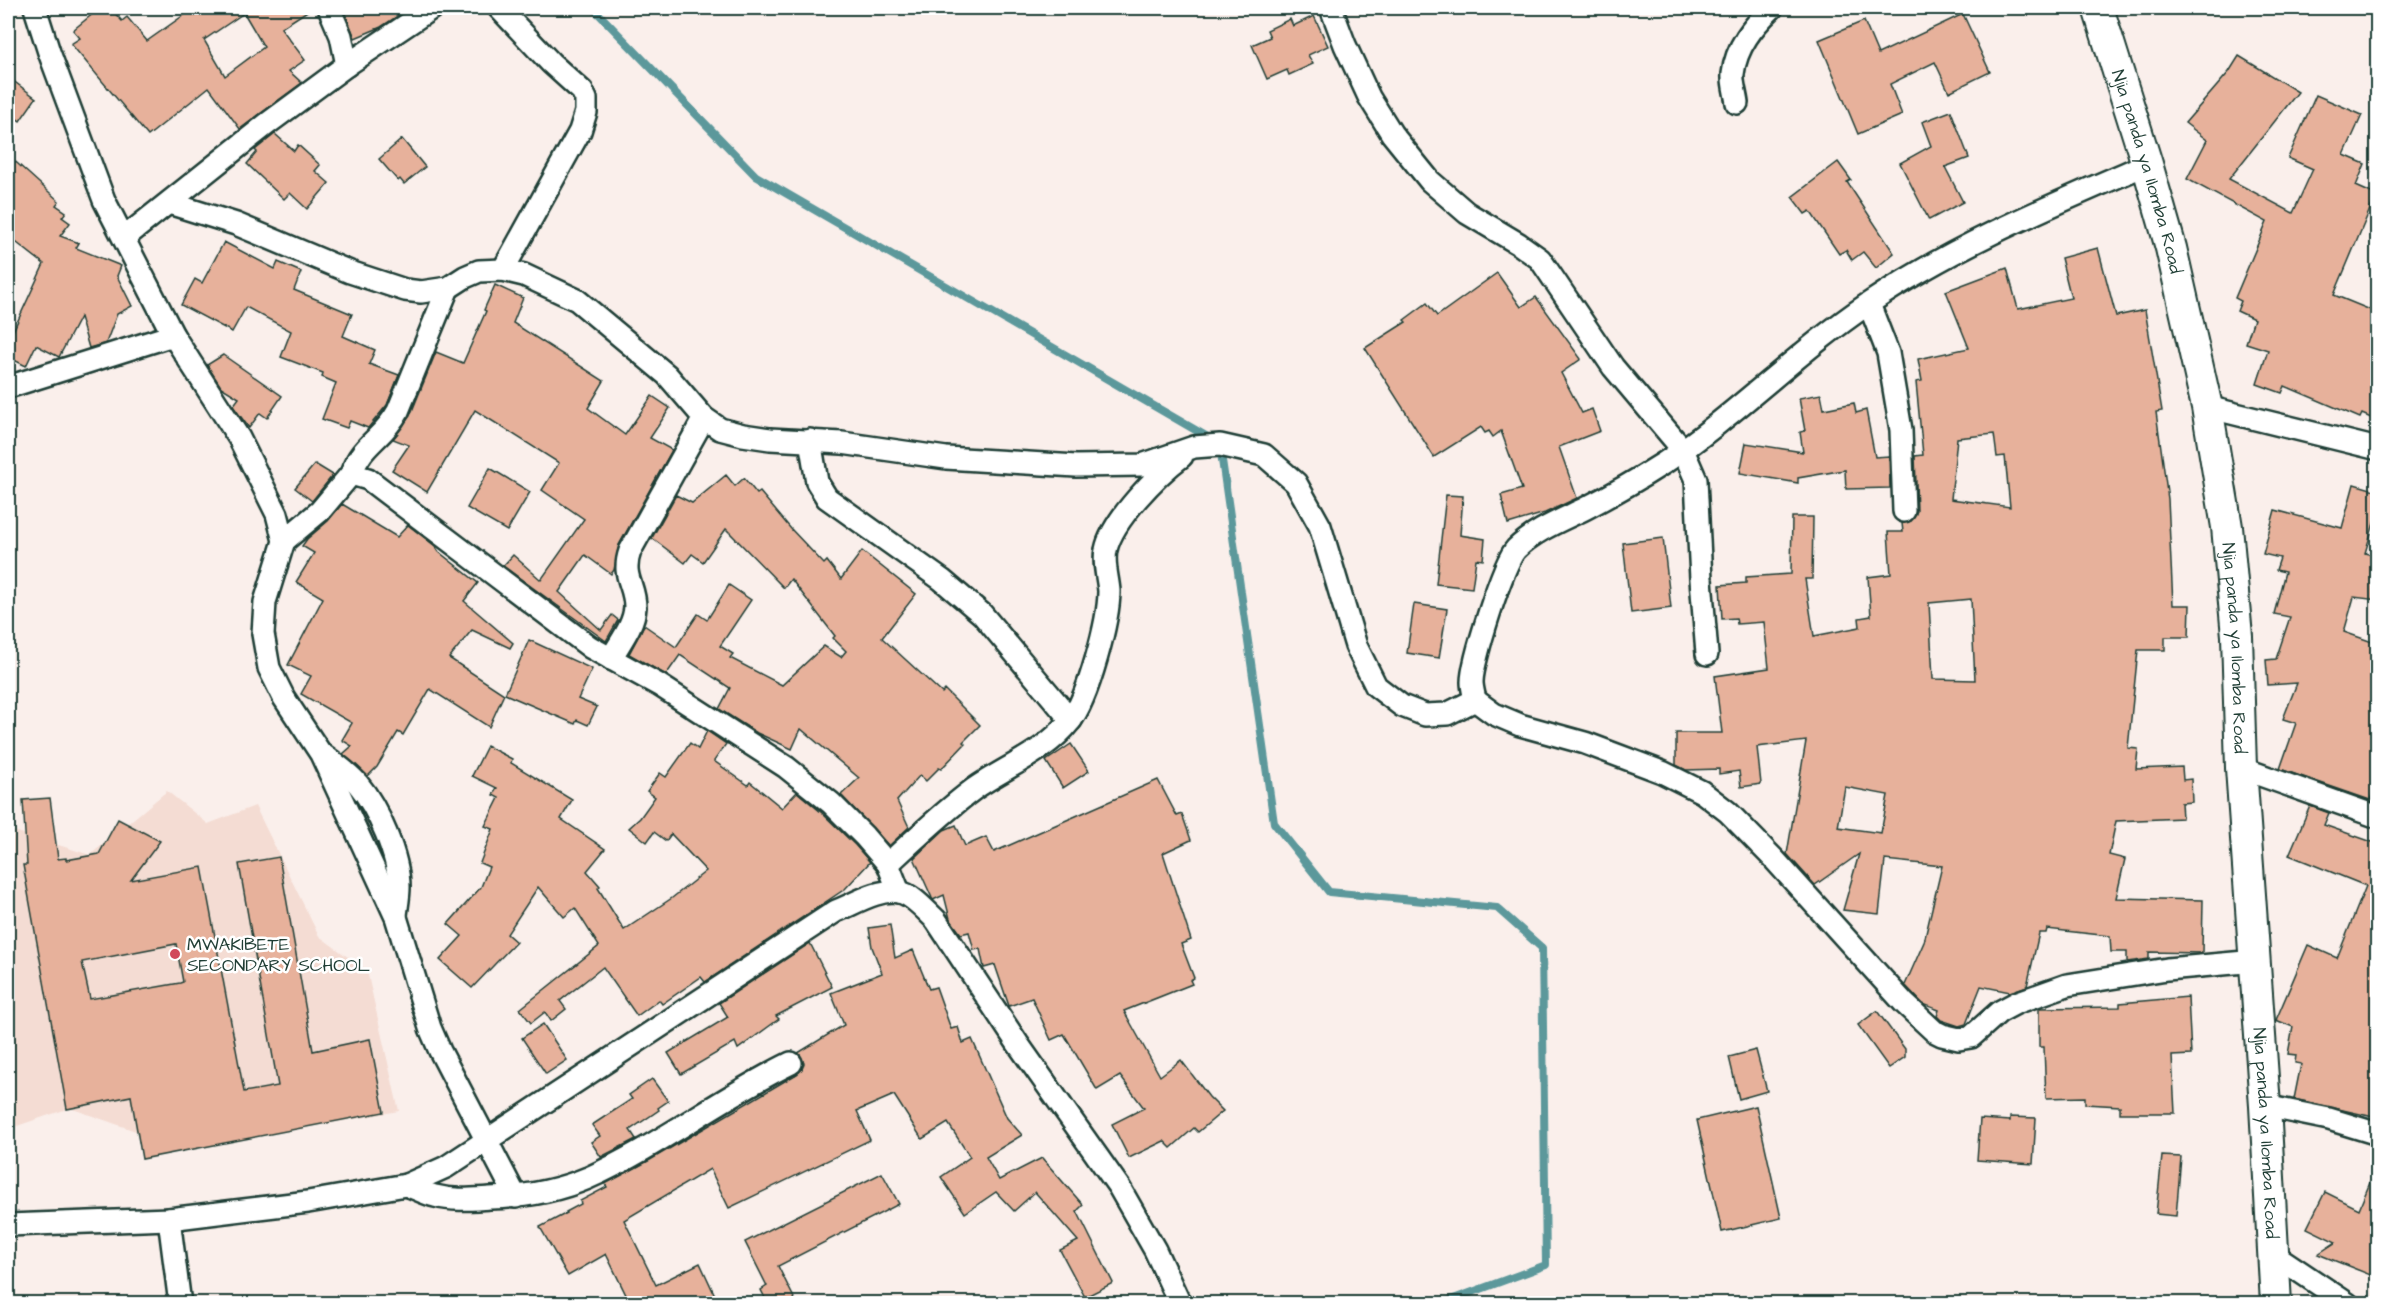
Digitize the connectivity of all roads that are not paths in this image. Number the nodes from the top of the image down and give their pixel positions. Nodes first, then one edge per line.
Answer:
1 (35, 8) edge
2 (329, 8) edge
3 (432, 8) edge
4 (499, 8) edge
5 (1331, 8) edge
6 (1772, 8) edge
7 (2098, 8) edge
8 (347, 65) junction
9 (1737, 103) dead end
10 (2147, 164) junction
11 (169, 203) junction
12 (124, 238) junction
13 (502, 270) junction
14 (448, 288) junction
15 (1869, 304) junction
16 (173, 335) junction
17 (8, 387) edge
18 (2207, 407) junction
19 (704, 418) junction
20 (810, 440) junction
21 (1194, 447) junction
22 (2378, 449) edge
23 (1683, 450) junction
24 (351, 474) junction
25 (1904, 511) dead end
26 (284, 541) junction
27 (1707, 654) dead end
28 (611, 659) junction
29 (1475, 700) junction
30 (1071, 720) junction
31 (2241, 768) junction
32 (2378, 817) edge
33 (888, 864) junction
34 (899, 892) junction
35 (2256, 961) junction
36 (791, 1063) dead end
37 (2265, 1106) junction
38 (2378, 1134) edge
39 (488, 1140) junction
40 (406, 1185) junction
41 (516, 1197) junction
42 (169, 1219) junction
43 (8, 1225) edge
44 (2272, 1253) junction
45 (180, 1304) edge
46 (1180, 1304) edge
47 (2276, 1304) edge
48 (2348, 1304) edge

1 - 12 street
2 - 8 street
3 - 8 street
4 - 13 street
5 - 23 street
6 - 9 street
7 - 10 main road, Njia panda ya Ilomba Road
8 - 11 street
10 - 15 street
10 - 18 main road, Njia panda ya Ilomba Road
11 - 12 street
11 - 14 street
12 - 16 street
13 - 14 street
13 - 19 street
14 - 24 street
15 - 23 street
15 - 25 street
16 - 17 street
16 - 26 street
18 - 22 street
18 - 31 main road, Njia panda ya Ilomba Road
19 - 20 street
19 - 28 street
20 - 21 street
20 - 30 street
21 - 29 street
21 - 30 street
23 - 27 street
23 - 29 street
24 - 26 street
24 - 28 street
26 - 39 street
28 - 33 street
29 - 35 street
30 - 33 street
31 - 32 street
31 - 35 main road, Njia panda ya Ilomba Road
33 - 34 street
34 - 39 street
34 - 46 street
35 - 37 main road, Njia panda ya Ilomba Road
36 - 41 street
37 - 38 street
37 - 44 main road, Njia panda ya Ilomba Road
39 - 40 street
39 - 41 street
40 - 41 street
40 - 42 street
42 - 43 street
42 - 45 street
44 - 47 main road, Njia panda ya Ilomba Road
44 - 48 street

